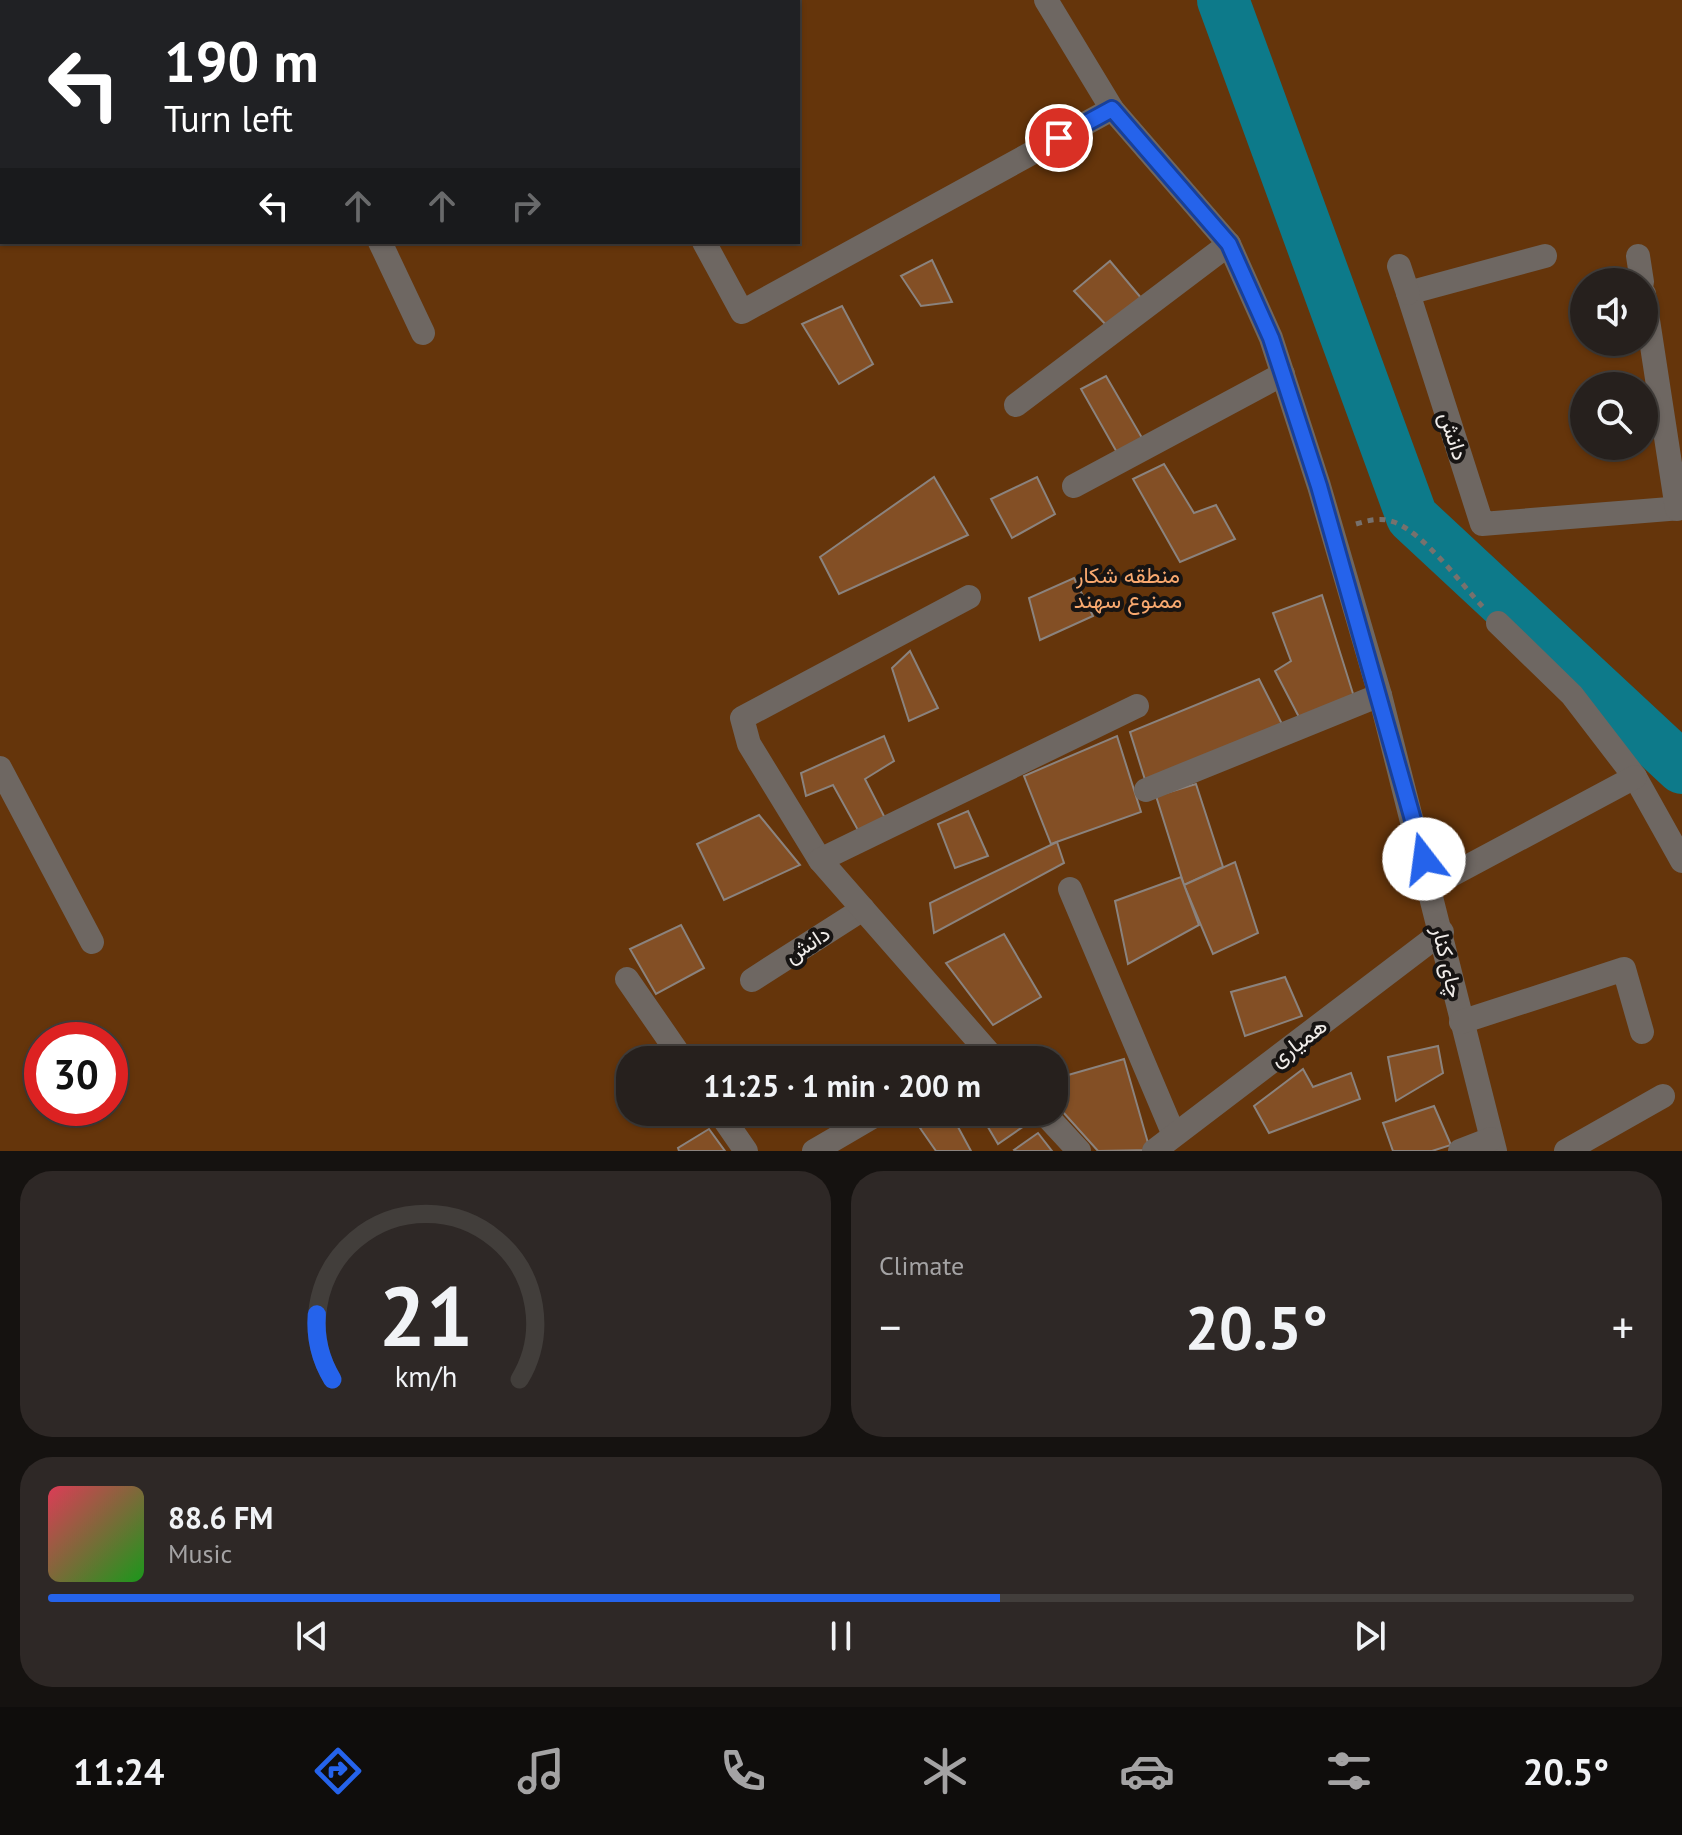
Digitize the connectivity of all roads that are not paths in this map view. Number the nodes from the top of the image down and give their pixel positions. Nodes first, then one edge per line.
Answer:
1 (1046, 0) edge
2 (1112, 109) junction
3 (381, 244) edge
4 (705, 244) edge
5 (1229, 244) junction
6 (1545, 256) dead end
7 (1638, 256) dead end
8 (1399, 266) dead end
9 (1640, 268) edge
10 (1408, 293) junction
11 (423, 333) dead end
12 (1654, 356) edge
13 (1283, 374) junction
14 (1016, 405) dead end
15 (1074, 486) dead end
16 (1679, 508) edge
17 (969, 597) dead end
18 (1498, 623) road end
19 (1380, 695) junction
20 (1137, 706) dead end
21 (0, 768) edge
22 (1635, 777) junction
23 (1146, 790) dead end
24 (820, 860) junction
25 (1682, 861) edge
26 (1431, 886) junction
27 (1070, 889) dead end
28 (863, 909) junction
29 (1442, 932) junction
30 (92, 942) dead end
31 (627, 979) dead end
32 (752, 980) dead end
33 (1461, 1022) junction
34 (1642, 1032) dead end
35 (673, 1046) edge
36 (975, 1046) edge
37 (1663, 1096) dead end
38 (729, 1126) edge
39 (857, 1126) edge
40 (1056, 1126) edge
41 (1174, 1135) junction
42 (1493, 1145) edge
43 (746, 1151) edge
44 (814, 1151) edge
45 (1079, 1151) edge
46 (1154, 1151) edge
47 (1460, 1151) edge
48 (1566, 1151) edge

1 - 2 street, چای کنار
2 - 4 street
2 - 5 street, چای کنار
3 - 11 street
5 - 13 street, چای کنار
5 - 14 street
6 - 10 street
7 - 9 street
8 - 10 street
10 - 16 street, دانش
12 - 16 street
13 - 15 street
13 - 19 street, چای کنار
17 - 24 street
18 - 22 street
19 - 23 street
19 - 26 street, چای کنار
20 - 24 street
21 - 30 street
22 - 25 street
22 - 26 street
24 - 28 street
26 - 29 street, چای کنار
27 - 41 street
28 - 32 street, دانش
28 - 36 street
29 - 33 street, چای کنار
29 - 41 street, همیاری
31 - 35 street
33 - 34 street
33 - 42 street, چای کنار
37 - 48 street
38 - 43 street
39 - 44 street
40 - 45 street
41 - 46 street, همیاری
42 - 47 street

